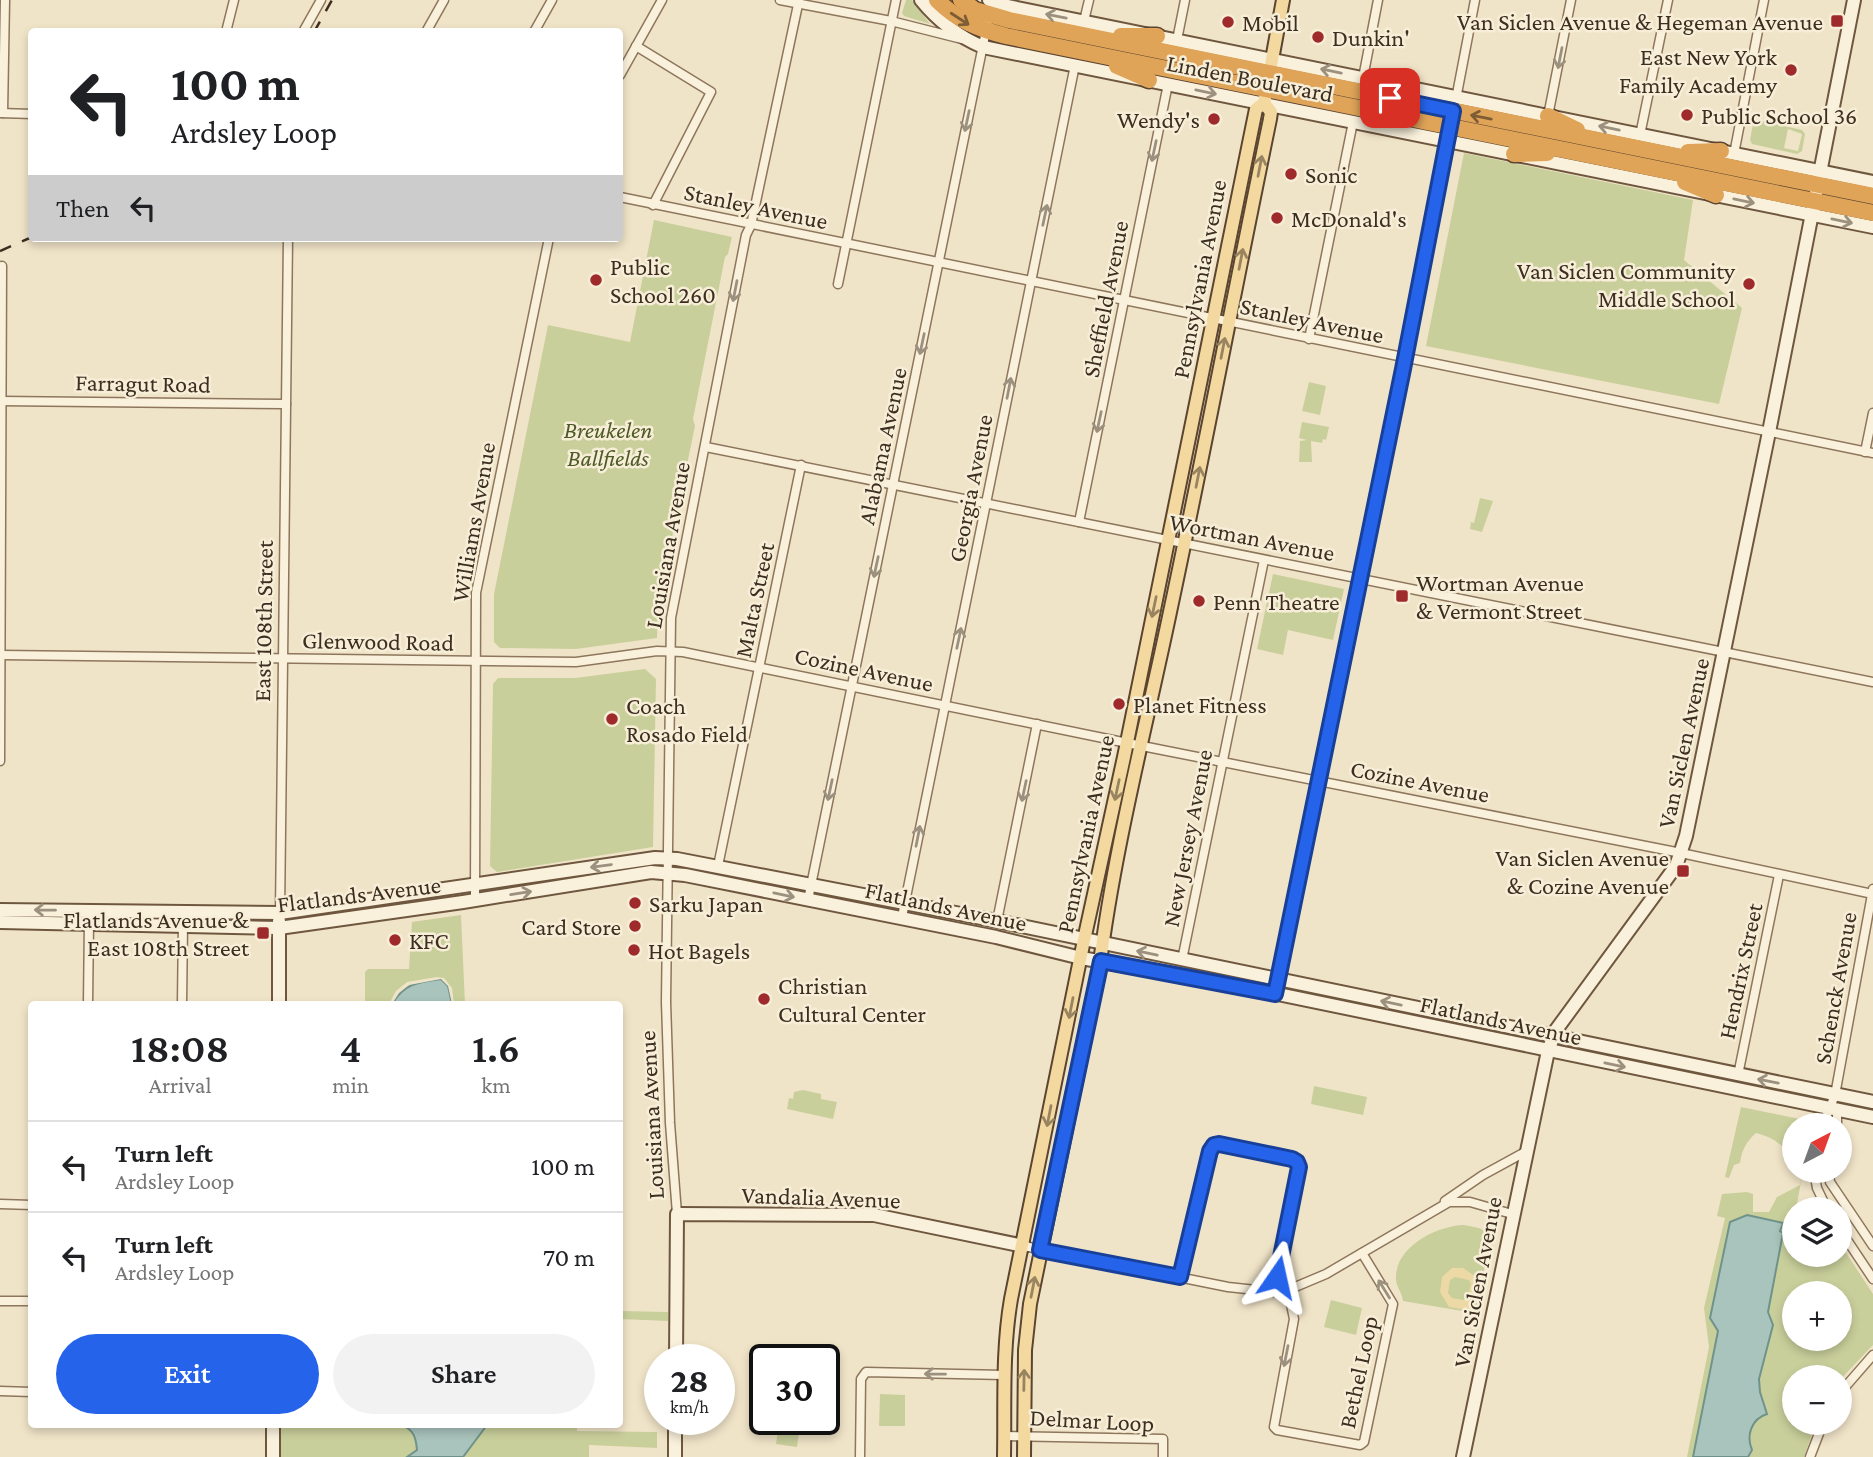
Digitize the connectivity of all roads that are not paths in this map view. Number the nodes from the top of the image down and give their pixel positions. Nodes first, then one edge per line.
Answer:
1 (5, 0) edge
2 (234, 0) edge
3 (321, 0) edge
4 (444, 0) edge
5 (552, 0) edge
6 (662, 0) edge
7 (780, 0) edge
8 (896, 0) edge
9 (921, 0) edge
10 (937, 0) edge
11 (961, 0) edge
12 (1089, 0) edge
13 (1185, 0) edge
14 (1283, 0) edge
15 (1378, 0) edge
16 (1475, 0) edge
17 (1572, 0) edge
18 (1668, 0) edge
19 (1765, 0) edge
20 (1854, 0) edge
21 (799, 2) edge
22 (988, 16) edge
23 (891, 22) junction
24 (227, 28) edge
25 (305, 28) edge
26 (428, 28) edge
27 (536, 28) edge
28 (1087, 29) junction
29 (1157, 36) joint
30 (1177, 40) junction
31 (969, 41) junction
32 (636, 46) junction
33 (1089, 54) junction
34 (1075, 65) junction
35 (1270, 66) junction
36 (623, 70) edge
37 (1365, 78) junction
38 (1149, 80) junction
39 (1168, 84) junction
40 (1264, 96) junction
41 (1415, 103) junction
42 (1, 113) edge
43 (28, 114) edge
44 (1548, 116) junction
45 (1452, 119) junction
46 (1353, 122) junction
47 (1640, 135) junction
48 (1602, 141) junction
49 (1573, 152) junction
50 (1661, 153) junction
51 (1727, 153) junction
52 (1514, 154) junction
53 (1650, 168) junction
54 (1873, 182) edge
55 (1816, 193) junction
56 (1716, 195) junction
57 (1873, 196) edge
58 (623, 198) edge
59 (653, 205) junction
60 (1873, 213) edge
61 (751, 225) junction
62 (1873, 227) edge
63 (288, 242) edge
64 (548, 242) edge
65 (846, 244) junction
66 (939, 263) junction
67 (2, 267) dead end
68 (1031, 282) junction
69 (838, 284) dead end
70 (1124, 301) junction
71 (1213, 319) junction
72 (1228, 322) junction
73 (1309, 339) junction
74 (1405, 358) junction
75 (0, 401) edge
76 (286, 404) junction
77 (1873, 412) edge
78 (1769, 432) junction
79 (706, 447) junction
80 (1869, 452) edge
81 (801, 465) junction
82 (893, 484) junction
83 (986, 503) junction
84 (1079, 522) junction
85 (1168, 540) junction
86 (1185, 544) junction
87 (1264, 560) junction
88 (1360, 579) junction
89 (670, 651) junction
90 (1724, 652) junction
91 (1, 656) edge
92 (284, 659) junction
93 (476, 662) junction
94 (760, 667) junction
95 (1873, 682) edge
96 (852, 686) junction
97 (945, 705) junction
98 (1037, 724) junction
99 (1126, 742) junction
100 (1142, 746) junction
101 (0, 761) edge
102 (1223, 761) junction
103 (1319, 781) junction
104 (1681, 853) junction
105 (669, 859) junction
106 (718, 866) junction
107 (668, 873) junction
108 (1779, 875) junction
109 (475, 885) junction
110 (811, 885) junction
111 (1873, 892) edge
112 (475, 900) junction
113 (808, 900) junction
114 (905, 903) junction
115 (0, 910) edge
116 (89, 911) junction
117 (280, 913) junction
118 (182, 918) junction
119 (902, 918) junction
120 (997, 921) junction
121 (0, 922) edge
122 (89, 925) junction
123 (279, 928) junction
124 (1084, 940) junction
125 (1102, 944) junction
126 (1081, 958) junction
127 (1182, 960) junction
128 (1101, 961) junction
129 (1278, 979) junction
130 (1275, 994) junction
131 (88, 1001) edge
132 (182, 1001) edge
133 (279, 1001) edge
134 (1553, 1037) junction
135 (1548, 1051) junction
136 (1738, 1075) junction
137 (1835, 1095) junction
138 (1873, 1102) edge
139 (1833, 1110) junction
140 (1831, 1113) edge
141 (1834, 1113) edge
142 (1873, 1117) edge
143 (1525, 1152) junction
144 (1831, 1183) edge
145 (0, 1205) edge
146 (28, 1205) edge
147 (1438, 1207) junction
148 (677, 1214) junction
149 (1512, 1214) junction
150 (1024, 1246) junction
151 (1873, 1246) edge
152 (1852, 1248) edge
153 (1040, 1250) junction
154 (1362, 1253) junction
155 (1180, 1277) junction
156 (1873, 1279) edge
157 (1288, 1290) junction
158 (1274, 1292) junction
159 (0, 1301) edge
160 (28, 1301) edge
161 (676, 1344) edge
162 (1873, 1355) edge
163 (1004, 1375) junction
164 (1852, 1379) edge
165 (0, 1391) edge
166 (28, 1392) edge
167 (273, 1428) edge
168 (675, 1435) edge
169 (1818, 1435) edge
170 (1004, 1436) junction
171 (1024, 1436) junction
172 (273, 1457) edge
173 (675, 1457) edge
174 (860, 1457) edge
175 (1004, 1457) edge
176 (1024, 1457) edge
177 (1163, 1457) edge
178 (1463, 1457) edge
179 (1810, 1457) edge

1 - 42 street
2 - 24 street
3 - 25 street
4 - 26 street
5 - 27 street
6 - 32 street
7 - 21 street
8 - 23 street
9 - 31 street, Linden Boulevard
10 -> 22 highway, Linden Boulevard
11 - 22 highway, Linden Boulevard
12 - 28 street
13 - 30 street
14 - 35 main road, Pennsylvania Avenue
15 - 37 street
16 - 45 street
17 -> 44 street
18 - 47 street
19 - 51 street
20 - 55 street, Van Siclen Avenue
21 - 23 street
21 - 61 street, Louisiana Avenue
28 -> 22 highway, Linden Boulevard
22 - 31 street, Linden Boulevard
22 - 33 highway, Linden Boulevard
22 - 34 street, Linden Boulevard
22 -> 66 street, Alabama Avenue
23 - 31 street
23 - 65 street
28 - 29 highway
28 - 35 highway, Linden Boulevard
29 - 30 street, Linden Boulevard
30 - 35 street, Linden Boulevard
32 - 36 street
32 - 59 street
33 - 38 highway
33 - 40 highway, Linden Boulevard
34 - 38 street, Linden Boulevard
68 -> 34 street, Georgia Avenue
37 -> 35 street, Linden Boulevard
35 - 40 main road, Pennsylvania Avenue
35 - 41 highway, Linden Boulevard
37 - 41 highway
37 - 45 street, Linden Boulevard
38 - 39 street, Linden Boulevard
39 -> 40 street, Linden Boulevard
39 -> 70 street, Sheffield Avenue
40 - 45 highway, Linden Boulevard
40 - 46 street, Linden Boulevard
40 - 71 main road, Pennsylvania Avenue
72 -> 40 main road, Pennsylvania Avenue
41 - 45 highway, Linden Boulevard
42 - 43 street
44 - 45 street, Linden Boulevard
47 -> 44 street, Linden Boulevard
44 - 48 highway
45 - 46 street, Linden Boulevard
48 -> 45 highway, Linden Boulevard
45 - 49 highway, Linden Boulevard
45 - 52 street, Linden Boulevard
45 - 74 street
46 - 73 street
47 - 51 street, Linden Boulevard
48 - 50 highway, Linden Boulevard
49 - 52 highway
49 - 53 highway, Linden Boulevard
50 - 51 highway
50 - 55 highway, Linden Boulevard
51 - 55 street, Linden Boulevard
52 - 56 street, Linden Boulevard
53 - 55 highway, Linden Boulevard
53 - 56 highway
54 - 55 street, Linden Boulevard
56 -> 55 street, Linden Boulevard
55 - 57 highway, Linden Boulevard
55 - 60 highway, Linden Boulevard
55 -> 62 street, Linden Boulevard
55 - 78 street, Van Siclen Avenue
58 - 59 street, Stanley Avenue
59 - 61 street, Stanley Avenue
61 - 65 street, Stanley Avenue
61 -> 79 street, Louisiana Avenue
63 - 76 street, East 108th Street
64 - 93 street, Williams Avenue
65 - 66 street, Stanley Avenue
65 - 69 street
66 - 68 street, Stanley Avenue
66 -> 82 street, Alabama Avenue
67 - 75 street
68 - 70 street, Stanley Avenue
83 -> 68 street, Georgia Avenue
70 - 71 street, Stanley Avenue
70 -> 84 street, Sheffield Avenue
71 - 72 street, Stanley Avenue
71 - 85 main road, Pennsylvania Avenue
72 - 73 street, Stanley Avenue
86 -> 72 main road, Pennsylvania Avenue
73 - 74 street, Stanley Avenue
74 - 78 street, Stanley Avenue
74 - 88 street
75 - 76 street, Farragut Road
75 - 91 street
76 - 92 street, East 108th Street
77 - 80 street
78 - 80 street, Stanley Avenue
78 - 90 street, Van Siclen Avenue
79 - 81 street, Wortman Avenue
79 - 89 street, Louisiana Avenue
81 - 82 street, Wortman Avenue
81 - 94 street, Malta Street
82 - 83 street, Wortman Avenue
82 -> 96 street, Alabama Avenue
83 - 84 street, Wortman Avenue
97 -> 83 street, Georgia Avenue
84 - 85 street, Wortman Avenue
85 - 86 street, Wortman Avenue
85 -> 99 main road, Pennsylvania Avenue
86 - 87 street, Wortman Avenue
86 - 100 main road, Pennsylvania Avenue
87 - 88 street, Wortman Avenue
87 - 102 street, New Jersey Avenue
88 - 90 street, Wortman Avenue
88 - 103 street
89 - 93 street, Glenwood Road
89 - 94 street, Cozine Avenue
89 - 105 street, Louisiana Avenue
90 - 95 street, Wortman Avenue
90 - 104 street, Van Siclen Avenue
91 - 92 street, Glenwood Road
91 - 101 street
92 - 93 street, Glenwood Road
92 - 117 street, East 108th Street
93 - 109 street, Williams Avenue
94 - 96 street, Cozine Avenue
94 - 106 street, Malta Street
96 - 97 street, Cozine Avenue
96 -> 110 street, Alabama Avenue
97 - 98 street, Cozine Avenue
114 -> 97 street, Georgia Avenue
98 - 99 street, Cozine Avenue
98 -> 120 street
99 - 100 street, Cozine Avenue
99 -> 124 main road, Pennsylvania Avenue
100 - 102 street, Cozine Avenue
100 - 125 main road, Pennsylvania Avenue
102 - 103 street, Cozine Avenue
102 - 127 street, New Jersey Avenue
103 - 104 street, Cozine Avenue
103 - 129 street
104 - 108 street, Cozine Avenue
104 - 134 street, Van Siclen Avenue
105 - 106 street, Flatlands Avenue
105 - 107 street, Louisiana Avenue
105 -> 109 street, Flatlands Avenue
106 - 110 street, Flatlands Avenue
112 -> 107 street, Flatlands Avenue
107 -> 113 street, Flatlands Avenue
107 - 148 street, Louisiana Avenue
108 - 111 street, Cozine Avenue
108 - 136 street, Hendrix Street
109 - 112 street, Williams Avenue
109 - 117 street, Flatlands Avenue
110 - 113 street, Alabama Avenue
110 - 114 street, Flatlands Avenue
111 - 137 street, Schenck Avenue
112 - 123 street, Flatlands Avenue
113 - 119 street, Flatlands Avenue
114 - 119 street, Georgia Avenue
114 - 120 street, Flatlands Avenue
116 -> 115 street, Flatlands Avenue
116 - 118 street, Flatlands Avenue
116 - 122 street
117 - 118 street, Flatlands Avenue
117 - 123 street, East 108th Street
118 - 122 street, Flatlands Avenue
118 - 123 street, Flatlands Avenue
118 - 132 street
119 - 126 street, Flatlands Avenue
120 - 124 street, Flatlands Avenue
121 - 122 street, Flatlands Avenue
122 - 131 street
123 - 133 street, East 108th Street
124 - 125 street, Flatlands Avenue
124 - 126 main road, Pennsylvania Avenue
127 -> 125 street, Flatlands Avenue
125 - 128 main road, Pennsylvania Avenue
126 - 128 street, Flatlands Avenue
126 -> 150 main road, Pennsylvania Avenue
127 - 129 street, Flatlands Avenue
128 - 130 street, Flatlands Avenue
128 - 153 main road, Pennsylvania Avenue
129 - 130 street
134 -> 129 street, Flatlands Avenue
130 - 135 street, Flatlands Avenue
134 - 135 street, Van Siclen Avenue
134 - 136 street, Flatlands Avenue
135 -> 139 street, Flatlands Avenue
135 - 143 street, Van Siclen Avenue
137 -> 136 street, Flatlands Avenue
137 - 138 street, Flatlands Avenue
137 - 139 street, Schenck Avenue
139 - 140 street, Schenck Avenue
139 - 141 street
139 - 142 street, Flatlands Avenue
143 - 147 street, Vandalia Avenue
143 - 149 street, Van Siclen Avenue
144 - 151 street
145 - 146 street
147 - 149 street, Vandalia Avenue
147 - 154 street, Vandalia Avenue
148 - 150 street, Vandalia Avenue
148 - 161 street, Louisiana Avenue
149 - 178 street, Van Siclen Avenue
150 - 153 street, Vandalia Avenue
150 - 163 main road, Pennsylvania Avenue
152 - 156 street
153 - 155 street, Vandalia Avenue
171 -> 153 main road, Pennsylvania Avenue
154 - 157 street, Vandalia Avenue
157 -> 154 street, Bethel Loop
155 - 158 street, Vandalia Avenue
155 - 158 street
157 - 158 street, Vandalia Avenue
159 - 160 street
162 - 164 street
163 - 170 main road, Pennsylvania Avenue
163 -> 174 street
165 - 166 street
167 - 172 street
168 - 173 street
169 - 179 street
170 - 171 street, Delmar Loop
170 - 175 main road, Pennsylvania Avenue
171 - 176 main road, Pennsylvania Avenue
171 - 177 street, Delmar Loop

